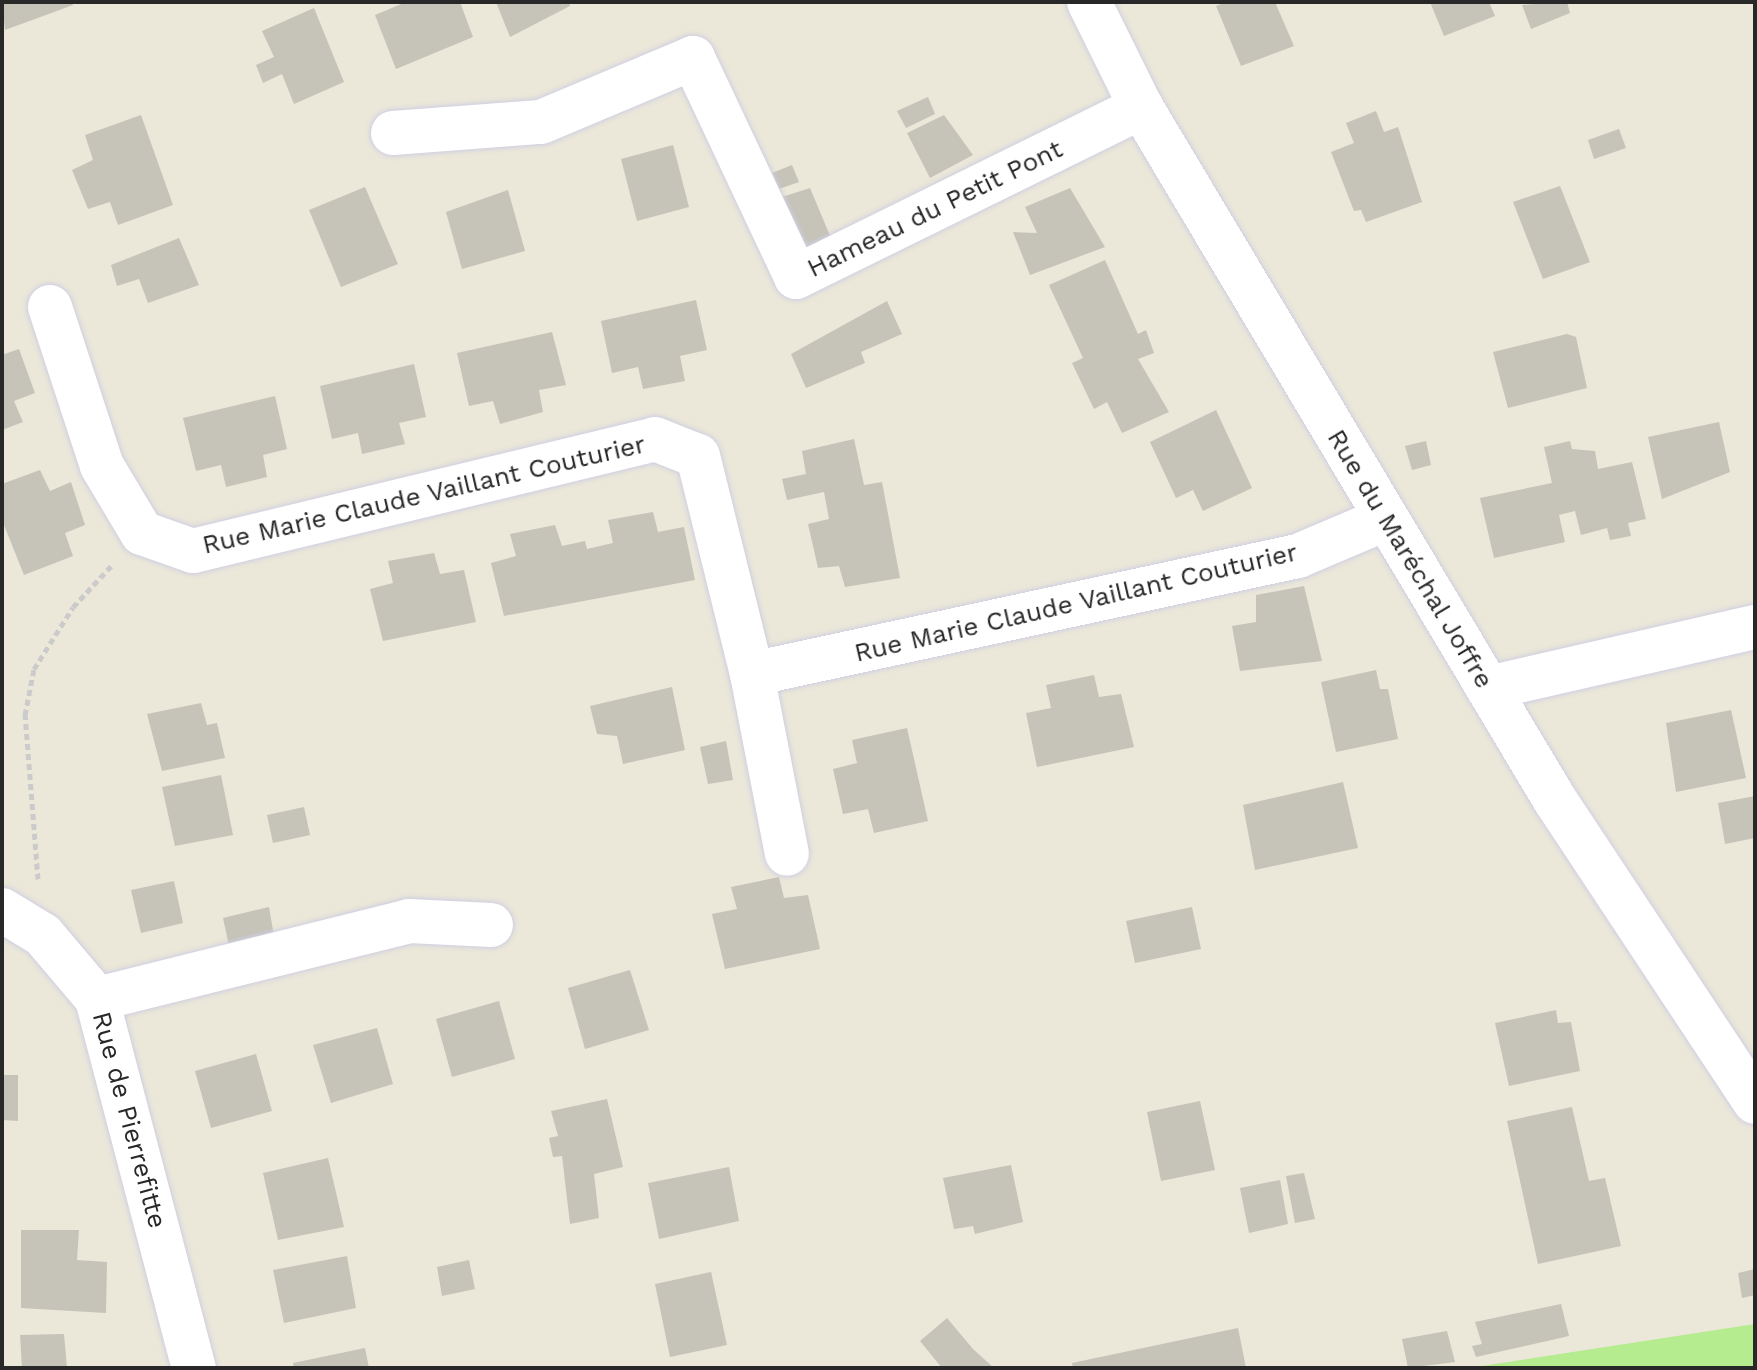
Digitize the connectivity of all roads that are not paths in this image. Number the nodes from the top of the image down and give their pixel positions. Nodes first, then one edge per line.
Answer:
1 (1089, 2) edge
2 (1141, 107) junction
3 (393, 133) dead end
4 (50, 307) dead end
5 (1385, 519) junction
6 (1755, 627) edge
7 (752, 674) junction
8 (1488, 688) junction
9 (787, 854) dead end
10 (2, 910) edge
11 (491, 925) dead end
12 (97, 999) junction
13 (1755, 1102) edge
14 (194, 1368) edge

1 - 2 street, Rue du Maréchal Joffre
2 - 3 street, Hameau du Petit Pont
2 - 5 street, Rue du Maréchal Joffre
4 - 7 street, Rue Marie Claude Vaillant Couturier
5 - 7 street, Rue Marie Claude Vaillant Couturier
5 - 8 street, Rue du Maréchal Joffre
6 - 8 street
7 - 9 street
8 - 13 street, Rue du Maréchal Joffre
10 - 12 street, Rue de Pierrefitte
11 - 12 street
12 - 14 street, Rue de Pierrefitte

